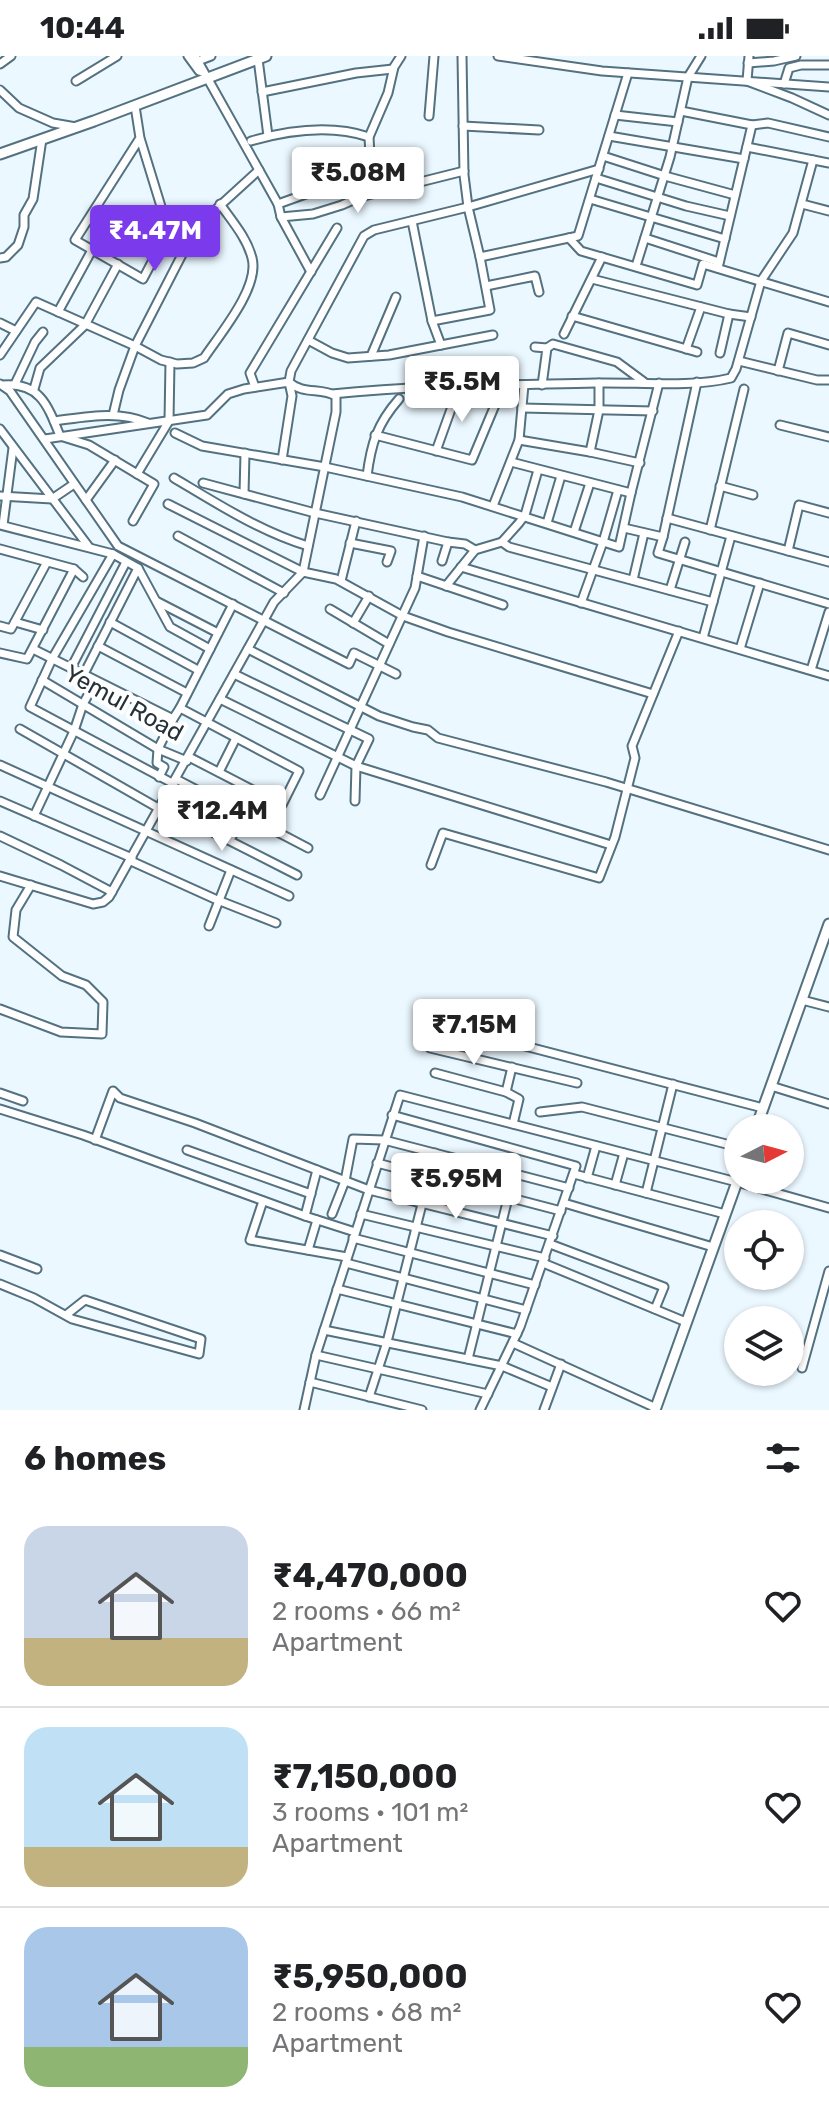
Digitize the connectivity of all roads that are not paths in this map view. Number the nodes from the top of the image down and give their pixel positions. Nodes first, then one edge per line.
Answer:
1 (11, 56) edge
2 (117, 56) edge
3 (188, 56) edge
4 (211, 56) edge
5 (401, 56) edge
6 (434, 56) edge
7 (462, 56) edge
8 (498, 56) edge
9 (701, 56) edge
10 (796, 56) edge
11 (197, 58) edge
12 (262, 58) edge
13 (519, 58) edge
14 (544, 59) edge
15 (749, 60) edge
16 (0, 64) edge
17 (829, 65) edge
18 (393, 69) junction
19 (628, 73) junction
20 (206, 76) junction
21 (688, 77) junction
22 (76, 81) dead end
23 (747, 81) junction
24 (784, 84) junction
25 (829, 87) edge
26 (0, 90) edge
27 (262, 92) junction
28 (135, 106) junction
29 (681, 111) junction
30 (615, 115) junction
31 (829, 115) edge
32 (429, 116) dead end
33 (678, 122) junction
34 (752, 125) junction
35 (463, 126) junction
36 (78, 127) junction
37 (539, 130) dead end
38 (268, 136) junction
39 (609, 136) junction
40 (369, 137) junction
41 (829, 137) edge
42 (140, 138) junction
43 (42, 139) junction
44 (251, 141) dead end
45 (673, 147) junction
46 (747, 147) junction
47 (0, 154) edge
48 (603, 156) junction
49 (744, 159) junction
50 (813, 160) junction
51 (829, 163) edge
52 (599, 169) junction
53 (259, 170) junction
54 (464, 171) junction
55 (665, 176) junction
56 (596, 178) junction
57 (735, 195) junction
58 (658, 196) junction
59 (590, 199) junction
60 (220, 204) junction
61 (278, 204) junction
62 (802, 204) junction
63 (468, 207) junction
64 (829, 211) edge
65 (92, 215) junction
66 (730, 216) junction
67 (281, 217) junction
68 (652, 217) junction
69 (412, 221) junction
70 (337, 228) dead end
71 (569, 238) junction
72 (645, 238) junction
73 (725, 239) junction
74 (132, 243) dead end
75 (92, 250) junction
76 (480, 257) junction
77 (602, 257) junction
78 (0, 258) edge
79 (118, 264) junction
80 (718, 265) junction
81 (636, 266) junction
82 (311, 272) junction
83 (592, 279) junction
84 (761, 281) junction
85 (486, 286) junction
86 (539, 292) dead end
87 (396, 297) dead end
88 (829, 302) edge
89 (701, 307) junction
90 (58, 312) junction
91 (729, 314) junction
92 (572, 316) junction
93 (751, 317) junction
94 (432, 321) junction
95 (0, 323) edge
96 (85, 325) junction
97 (16, 331) junction
98 (43, 332) dead end
99 (564, 334) dead end
100 (493, 335) dead end
101 (308, 340) junction
102 (441, 345) junction
103 (829, 345) edge
104 (135, 346) junction
105 (535, 347) dead end
106 (547, 348) junction
107 (686, 349) junction
108 (697, 352) dead end
109 (720, 353) dead end
110 (0, 355) edge
111 (371, 356) junction
112 (739, 361) junction
113 (170, 362) junction
114 (778, 371) junction
115 (829, 380) edge
116 (16, 381) junction
117 (289, 382) junction
118 (697, 382) junction
119 (599, 383) junction
120 (646, 383) junction
121 (659, 383) junction
122 (1, 384) edge
123 (524, 385) junction
124 (542, 385) junction
125 (503, 386) junction
126 (255, 387) junction
127 (459, 387) junction
128 (34, 389) junction
129 (744, 389) dead end
130 (332, 394) junction
131 (399, 399) dead end
132 (522, 408) junction
133 (599, 410) junction
134 (653, 411) junction
135 (113, 415) junction
136 (54, 421) junction
137 (169, 421) junction
138 (150, 423) junction
139 (780, 425) dead end
140 (0, 429) edge
141 (175, 433) dead end
142 (375, 435) junction
143 (60, 436) junction
144 (829, 437) edge
145 (45, 439) junction
146 (519, 440) junction
147 (13, 448) junction
148 (436, 451) junction
149 (590, 452) junction
150 (245, 453) junction
151 (115, 460) junction
152 (282, 460) junction
153 (511, 462) junction
154 (640, 463) junction
155 (325, 467) junction
156 (538, 470) junction
157 (137, 474) junction
158 (367, 476) junction
159 (561, 476) junction
160 (174, 478) dead end
161 (203, 483) dead end
162 (590, 483) junction
163 (74, 484) junction
164 (720, 486) junction
165 (618, 490) junction
166 (631, 493) junction
167 (244, 494) junction
168 (753, 495) dead end
169 (3, 496) edge
170 (52, 499) junction
171 (86, 500) junction
172 (168, 504) dead end
173 (493, 506) junction
174 (315, 513) junction
175 (829, 513) edge
176 (525, 515) junction
177 (667, 518) junction
178 (133, 521) dead end
179 (356, 521) junction
180 (547, 523) junction
181 (1, 525) edge
182 (624, 528) junction
183 (710, 530) junction
184 (574, 532) junction
185 (644, 533) junction
186 (178, 536) dead end
187 (424, 536) junction
188 (731, 536) junction
189 (663, 537) junction
190 (448, 542) junction
191 (502, 542) junction
192 (603, 542) junction
193 (685, 542) dead end
194 (350, 543) junction
195 (308, 546) junction
196 (89, 547) junction
197 (475, 550) junction
198 (1, 551) edge
199 (788, 551) junction
200 (113, 554) junction
201 (680, 559) junction
202 (829, 560) edge
203 (442, 561) dead end
204 (47, 562) junction
205 (126, 562) junction
206 (387, 562) dead end
207 (461, 567) junction
208 (138, 568) junction
209 (74, 569) junction
210 (593, 570) junction
211 (303, 572) junction
212 (721, 572) junction
213 (417, 576) junction
214 (83, 577) dead end
215 (633, 580) junction
216 (341, 581) junction
217 (760, 583) junction
218 (446, 586) junction
219 (670, 590) junction
220 (284, 593) junction
221 (369, 596) junction
222 (156, 601) junction
223 (713, 602) junction
224 (581, 603) junction
225 (233, 604) junction
226 (829, 604) edge
227 (503, 605) dead end
228 (330, 609) dead end
229 (829, 612) edge
230 (403, 616) junction
231 (265, 620) junction
232 (15, 622) junction
233 (110, 622) junction
234 (353, 623) junction
235 (0, 626) edge
236 (43, 630) junction
237 (679, 631) junction
238 (218, 633) junction
239 (703, 638) junction
240 (389, 644) junction
241 (98, 646) junction
242 (33, 649) junction
243 (210, 649) junction
244 (248, 649) junction
245 (740, 649) junction
246 (0, 653) edge
247 (52, 659) junction
248 (378, 666) junction
249 (71, 668) junction
250 (198, 670) junction
251 (811, 670) junction
252 (84, 674) junction
253 (234, 674) junction
254 (396, 674) dead end
255 (829, 676) edge
256 (42, 680) junction
257 (96, 681) junction
258 (187, 693) junction
259 (653, 694) junction
260 (220, 699) junction
261 (83, 704) junction
262 (360, 706) junction
263 (180, 708) junction
264 (173, 719) junction
265 (208, 723) junction
266 (20, 729) dead end
267 (349, 730) junction
268 (74, 731) junction
269 (236, 738) junction
270 (158, 749) junction
271 (63, 754) junction
272 (337, 757) junction
273 (188, 759) junction
274 (0, 765) edge
275 (356, 766) junction
276 (219, 772) junction
277 (159, 777) junction
278 (175, 782) junction
279 (48, 787) junction
280 (627, 789) junction
281 (320, 795) dead end
282 (0, 801) edge
283 (355, 801) dead end
284 (160, 807) junction
285 (243, 815) junction
286 (34, 816) junction
287 (147, 832) junction
288 (0, 836) edge
289 (230, 840) junction
290 (611, 845) junction
291 (308, 848) dead end
292 (829, 850) edge
293 (131, 860) junction
294 (431, 865) dead end
295 (231, 870) junction
296 (297, 875) dead end
297 (0, 876) edge
298 (31, 885) junction
299 (112, 892) junction
300 (289, 896) dead end
301 (219, 901) junction
302 (276, 923) dead end
303 (829, 924) edge
304 (209, 926) dead end
305 (802, 1000) junction
306 (829, 1007) edge
307 (0, 1009) edge
308 (448, 1026) dead end
309 (430, 1048) dead end
310 (512, 1067) junction
311 (435, 1073) dead end
312 (577, 1083) dead end
313 (673, 1084) junction
314 (771, 1086) junction
315 (506, 1092) junction
316 (0, 1093) edge
317 (23, 1101) dead end
318 (829, 1104) edge
319 (763, 1108) junction
320 (0, 1109) edge
321 (540, 1112) dead end
322 (761, 1114) edge
323 (392, 1115) junction
324 (513, 1124) junction
325 (663, 1128) junction
326 (95, 1140) junction
327 (384, 1140) junction
328 (724, 1143) edge
329 (596, 1146) junction
330 (187, 1150) dead end
331 (435, 1153) junction
332 (624, 1153) junction
333 (654, 1161) junction
334 (377, 1163) junction
335 (317, 1170) junction
336 (514, 1174) junction
337 (574, 1174) junction
338 (429, 1177) junction
339 (587, 1178) junction
340 (724, 1178) edge
341 (345, 1181) junction
342 (615, 1185) junction
343 (569, 1188) junction
344 (369, 1190) junction
345 (646, 1193) junction
346 (311, 1194) junction
347 (782, 1194) edge
348 (508, 1197) junction
349 (263, 1201) junction
350 (422, 1204) junction
351 (562, 1207) junction
352 (829, 1208) edge
353 (332, 1214) dead end
354 (361, 1214) junction
355 (724, 1214) edge
356 (305, 1216) junction
357 (724, 1217) edge
358 (317, 1220) junction
359 (502, 1223) junction
360 (416, 1227) junction
361 (354, 1235) junction
362 (551, 1240) junction
363 (496, 1246) junction
364 (713, 1247) junction
365 (308, 1250) junction
366 (410, 1253) junction
367 (0, 1255) edge
368 (346, 1260) junction
369 (544, 1261) junction
370 (37, 1269) dead end
371 (829, 1271) edge
372 (489, 1273) junction
373 (404, 1278) junction
374 (0, 1284) edge
375 (535, 1285) junction
376 (337, 1289) junction
377 (483, 1298) junction
378 (397, 1304) junction
379 (655, 1309) junction
380 (526, 1310) junction
381 (66, 1315) junction
382 (686, 1322) junction
383 (476, 1324) junction
384 (324, 1330) junction
385 (517, 1334) junction
386 (387, 1342) junction
387 (513, 1343) junction
388 (316, 1355) junction
389 (468, 1359) junction
390 (804, 1361) edge
391 (561, 1364) junction
392 (502, 1366) junction
393 (378, 1369) junction
394 (310, 1382) junction
395 (552, 1387) junction
396 (488, 1394) junction
397 (369, 1397) junction
398 (304, 1409) edge
399 (655, 1409) edge
400 (314, 1410) edge
401 (422, 1410) edge
402 (480, 1410) edge
403 (544, 1410) edge

1 - 16 street
2 - 22 street
3 - 20 street
4 - 11 street
5 - 18 street
6 - 32 street
7 - 35 street
8 - 13 street
9 - 21 street
10 - 15 street
11 - 20 street
12 - 20 main road
12 - 27 street
13 - 14 street
14 - 19 street
15 - 23 street
17 - 24 street
18 - 27 street
18 - 40 street
19 - 21 street
19 - 30 street
20 - 28 main road
20 - 53 street
21 - 23 street
21 - 29 street
23 - 24 street
23 - 31 street
24 - 25 street
26 - 36 street
27 - 38 street
28 - 36 main road
28 - 42 street
29 - 33 street
29 - 34 street
30 - 33 street
30 - 39 street
33 - 45 street
34 - 41 street
34 - 46 street
35 - 37 street
35 - 54 street
36 - 43 main road
38 - 40 street
38 - 44 street
39 - 45 street
39 - 48 street
40 - 61 street
42 - 65 street
42 - 79 street
43 - 47 main road
43 - 78 street
45 - 49 street
45 - 55 street
46 - 49 street
46 - 50 street
48 - 52 street
48 - 55 street
49 - 57 street
50 - 51 street
50 - 62 street
52 - 56 street
52 - 63 street
53 - 60 street
53 - 61 street
54 - 63 street
54 - 67 street
55 - 57 street
55 - 58 street
56 - 58 street
56 - 59 street
57 - 66 street
58 - 66 street
58 - 68 street
59 - 68 street
59 - 71 street
60 - 104 street
60 - 113 street
61 - 67 street
62 - 64 street
62 - 84 street
63 - 69 street
63 - 76 street
65 - 74 street
65 - 75 street
66 - 73 street
67 - 82 street
68 - 72 street
68 - 73 street
69 - 94 street
69 - 101 street
70 - 82 street
71 - 76 street
71 - 77 street
72 - 80 street
72 - 81 street
73 - 80 street
75 - 79 street
75 - 90 street
76 - 85 street
77 - 81 street
77 - 83 street
79 - 96 street
80 - 81 street
80 - 84 street
82 - 126 street
83 - 89 street
83 - 92 street
84 - 88 street
84 - 93 street
85 - 86 street
85 - 94 street
87 - 111 street
89 - 91 street
89 - 107 street
90 - 96 street
90 - 97 street
91 - 93 street
91 - 109 street
92 - 99 street
92 - 107 street
93 - 112 street
94 - 102 street
95 - 97 street
96 - 104 street
96 - 128 street
97 - 110 street
98 - 116 street
100 - 102 street
101 - 111 street
101 - 117 street
102 - 111 street
103 - 114 street
104 - 113 street
104 - 135 street
105 - 106 street
106 - 120 street
106 - 124 street
107 - 108 street
112 - 114 street
112 - 118 street
113 - 137 street
114 - 115 street
116 - 122 street
116 - 128 street
117 - 126 street
117 - 130 street
117 - 152 street
118 - 121 street
118 - 177 street
119 - 120 street
119 - 124 street
119 - 133 street
120 - 121 street
121 - 134 street
122 - 145 street
123 - 124 street
123 - 125 street
123 - 132 street
125 - 127 street
125 - 148 street
126 - 137 street
127 - 130 street
127 - 148 street
128 - 136 street
129 - 164 street
130 - 155 street
131 - 142 street
132 - 133 street
132 - 146 street
133 - 134 street
133 - 149 street
134 - 154 street
135 - 136 street
135 - 138 street
136 - 143 street
137 - 138 street
137 - 157 street
138 - 143 street
139 - 144 street
140 - 147 street
141 - 150 street
142 - 148 street
142 - 158 street
143 - 145 street
143 - 151 street
145 - 163 street
146 - 149 street
146 - 153 street
147 - 169 street
147 - 170 street
149 - 154 street
150 - 152 street
150 - 167 street
151 - 157 street
151 - 171 street
152 - 155 street
153 - 156 street
153 - 173 street
154 - 166 street
155 - 158 street
155 - 174 street
156 - 159 street
156 - 176 street
157 - 178 street
158 - 173 street
159 - 162 street
159 - 180 street
160 - 195 street
161 - 167 street
162 - 165 street
162 - 184 street
163 - 170 street
163 - 171 street
164 - 168 street
164 - 183 street
165 - 166 street
165 - 192 street
166 - 182 street
167 - 174 street
169 - 170 street
169 - 181 street
170 - 196 street
171 - 225 street
172 - 211 street
173 - 176 street
174 - 179 street
174 - 195 street
175 - 199 street
176 - 180 street
176 - 191 street
177 - 183 street
177 - 189 street
179 - 187 street
179 - 194 street
180 - 184 street
181 - 196 street
182 - 185 street
182 - 192 street
183 - 188 street
184 - 192 street
185 - 189 street
185 - 215 street
186 - 220 street
187 - 190 street
187 - 213 street
188 - 199 street
188 - 212 street
189 - 201 street
190 - 197 street
190 - 203 street
191 - 197 street
191 - 210 street
192 - 210 street
193 - 201 street
194 - 206 street
194 - 216 street
195 - 211 street
196 - 200 street
197 - 207 street
198 - 204 street
199 - 202 street
200 - 205 street
200 - 247 street
201 - 212 street
201 - 219 street
204 - 209 street
204 - 232 street
205 - 208 street
205 - 249 street
207 - 218 street
207 - 224 street
208 - 222 street
208 - 233 street
209 - 214 street
209 - 236 street
210 - 215 street
210 - 224 street
211 - 216 street
211 - 220 street
212 - 217 street
212 - 223 street
213 - 218 street
213 - 230 street
215 - 219 street
216 - 221 street
217 - 226 street
217 - 245 street
218 - 227 street
219 - 223 street
220 - 231 street
221 - 230 street
221 - 234 street
222 - 238 street
222 - 243 street
223 - 239 street
224 - 237 street
225 - 231 street
225 - 238 street
228 - 234 street
229 - 251 street
230 - 240 street
230 - 259 street
231 - 244 street
231 - 248 street
232 - 235 street
232 - 236 street
233 - 241 street
233 - 250 street
234 - 240 street
236 - 242 street
237 - 239 street
237 - 259 street
238 - 243 street
239 - 245 street
240 - 248 street
241 - 252 street
241 - 258 street
242 - 246 street
242 - 247 street
243 - 250 street
244 - 253 street
244 - 262 street
245 - 251 street
247 - 249 street
247 - 256 street
248 - 254 street
248 - 262 street
249 - 252 street
250 - 258 street
251 - 255 street
252 - 257 street
253 - 260 street
253 - 267 street
256 - 261 street, Yemul Road
256 - 268 street
257 - 261 street
257 - 264 street
258 - 263 street
259 - 280 street
260 - 265 street
260 - 272 street
261 - 268 street
261 - 270 street, Yemul Road
262 - 267 street
262 - 280 street
263 - 264 street
263 - 265 street
264 - 270 street
265 - 269 street
265 - 273 street
266 - 271 street
267 - 272 street
267 - 275 street
268 - 271 street
268 - 277 street
269 - 276 street
269 - 276 street, Yemul Road
270 - 273 street, Yemul Road
270 - 277 street
271 - 279 street
271 - 284 street
272 - 275 street
272 - 281 street
273 - 276 street, Yemul Road
273 - 278 street
274 - 279 street
275 - 283 street
275 - 290 street
277 - 278 street
278 - 284 street
278 - 285 street
279 - 286 street
279 - 287 street
280 - 290 street
280 - 292 street
282 - 286 street
284 - 287 street
284 - 289 street
285 - 289 street
285 - 291 street
286 - 293 street
287 - 293 street
287 - 295 street
288 - 299 street
289 - 296 street
290 - 294 street
293 - 299 street
293 - 301 street
295 - 300 street
295 - 301 street
297 - 298 street
298 - 299 street
298 - 307 street
301 - 302 street
301 - 304 street
303 - 305 main road
305 - 306 street
305 - 314 main road
308 - 313 street
309 - 310 street
310 - 312 street
310 - 315 street
311 - 315 street
313 - 319 street
313 - 325 street
314 - 318 street
314 - 319 main road
315 - 324 street
316 - 317 street
319 - 322 main road
320 - 326 street
321 - 325 street
323 - 324 street
323 - 327 street
323 - 337 street
324 - 329 street
325 - 328 street
325 - 333 street
326 - 335 street
326 - 349 street
327 - 331 street
327 - 334 street
327 - 341 street
329 - 332 street
329 - 339 street
330 - 346 street
331 - 336 street
331 - 338 street
332 - 333 street
332 - 342 street
333 - 340 street
333 - 345 street
334 - 338 street
334 - 344 street
335 - 341 street
335 - 346 street
336 - 343 street
336 - 348 street
337 - 339 street
337 - 343 street
338 - 348 street
338 - 350 street
339 - 342 street
341 - 344 street
341 - 353 street
342 - 345 street
343 - 351 street
344 - 350 street
344 - 354 street
345 - 355 street
346 - 356 street
347 - 352 street
348 - 351 street
348 - 359 street
349 - 356 street
349 - 365 street
350 - 359 street
350 - 360 street
351 - 362 street
351 - 364 street
354 - 360 street
354 - 361 street
356 - 358 street
357 - 364 main road
358 - 361 street
358 - 365 street
359 - 362 street
359 - 363 street
360 - 363 street
360 - 366 street
361 - 366 street
361 - 368 street
362 - 369 street
362 - 379 street
363 - 369 street
363 - 372 street
364 - 382 main road
365 - 368 street
366 - 372 street
366 - 373 street
367 - 370 street
368 - 373 street
368 - 376 street
369 - 375 street
369 - 379 street
371 - 390 street
372 - 375 street
372 - 377 street
373 - 377 street
373 - 378 street
374 - 381 street
375 - 380 street
376 - 378 street
376 - 384 street
377 - 380 street
377 - 383 street
378 - 383 street
378 - 386 street
379 - 382 street
380 - 385 street
381 - 381 street
382 - 399 main road
383 - 385 street
383 - 389 street
384 - 386 street
384 - 388 street
385 - 387 street
386 - 389 street
386 - 393 street
387 - 391 street
387 - 392 street
388 - 393 street
388 - 394 street
389 - 392 street
391 - 395 street
391 - 399 street
392 - 395 street
392 - 396 street
393 - 396 street
393 - 397 street
394 - 397 street
394 - 398 street
395 - 403 street
396 - 402 street
397 - 401 street
398 - 400 street

